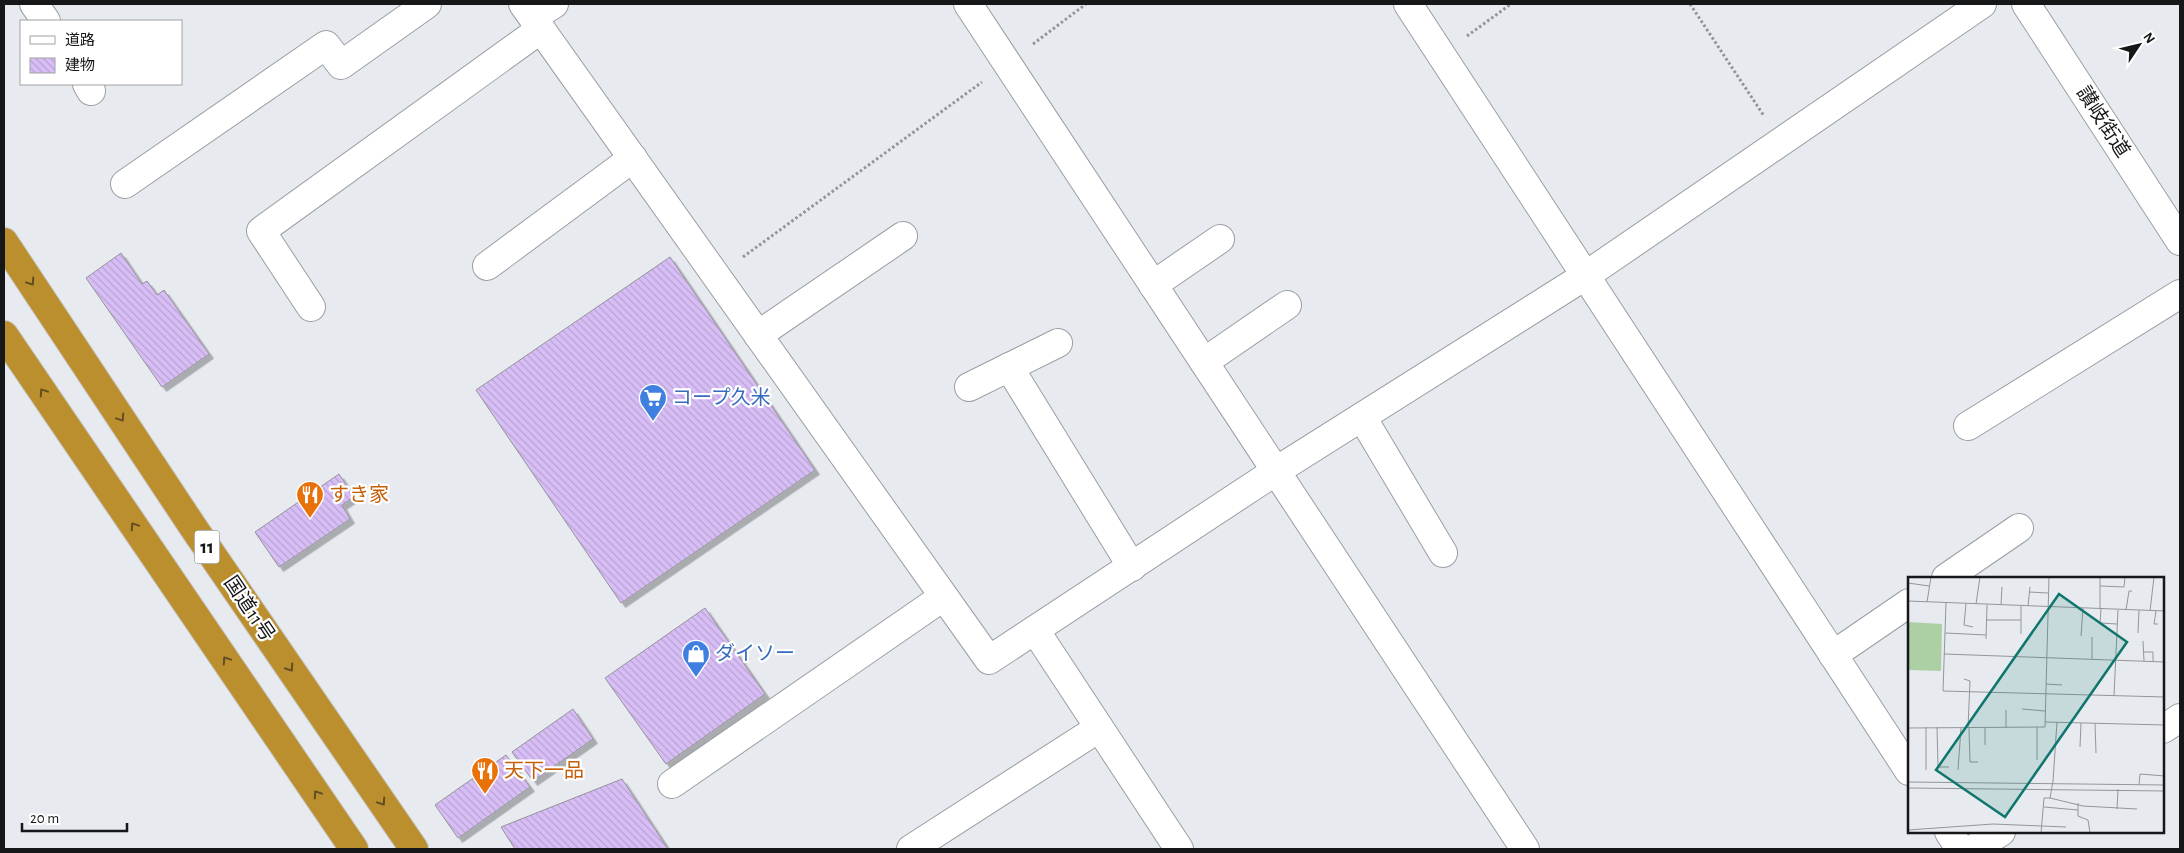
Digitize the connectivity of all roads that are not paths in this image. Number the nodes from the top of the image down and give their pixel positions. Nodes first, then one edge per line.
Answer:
1 (34, 4) edge
2 (427, 4) edge
3 (968, 4) edge
4 (1408, 4) edge
5 (1982, 4) edge
6 (2026, 4) edge
7 (538, 14) edge
8 (45, 20) edge
9 (633, 158) junction
10 (124, 184) dead end
11 (903, 236) dead end
12 (1220, 239) dead end
13 (2180, 241) edge
14 (4, 242) edge
15 (487, 266) dead end
16 (1585, 276) junction
17 (1153, 285) junction
18 (2180, 294) edge
19 (1287, 305) dead end
20 (311, 306) dead end
21 (4, 335) edge
22 (758, 335) junction
23 (1058, 343) dead end
24 (1204, 362) junction
25 (1009, 367) junction
26 (969, 387) dead end
27 (1362, 417) junction
28 (1968, 426) dead end
29 (1276, 471) junction
30 (2019, 528) dead end
31 (1443, 553) dead end
32 (1132, 567) junction
33 (1947, 577) edge
34 (943, 597) junction
35 (1908, 604) edge
36 (1035, 630) junction
37 (1833, 655) junction
38 (2180, 718) edge
39 (1099, 728) junction
40 (2164, 728) edge
41 (1908, 769) edge
42 (672, 784) dead end
43 (1950, 833) edge
44 (1999, 833) edge
45 (354, 849) edge
46 (414, 849) edge
47 (910, 849) edge
48 (1179, 849) edge
49 (1525, 849) edge
50 (1960, 849) edge
51 (1974, 849) edge

1 - 8 street
2 - 10 street
3 - 17 street
4 - 16 street
5 - 16 street
6 - 13 street, 讃岐街道
7 - 9 street
7 - 20 street
9 - 15 street
9 - 22 street
11 - 22 street
12 - 17 street
14 -> 46 highway, 国道11号 / 11
16 - 27 street
16 - 37 street
17 - 24 street
18 - 28 street
19 - 24 street
45 -> 21 highway, 11
22 - 34 street
23 - 25 street
24 - 29 street
25 - 26 street
25 - 32 street
27 - 29 street
27 - 31 street
29 - 32 street
29 - 49 street
30 - 33 street
32 - 36 street
34 - 36 street
34 - 42 street
35 - 37 street
36 - 39 street
37 - 41 street
38 - 40 street
39 - 47 street
39 - 48 street
43 - 50 street
44 - 51 street

